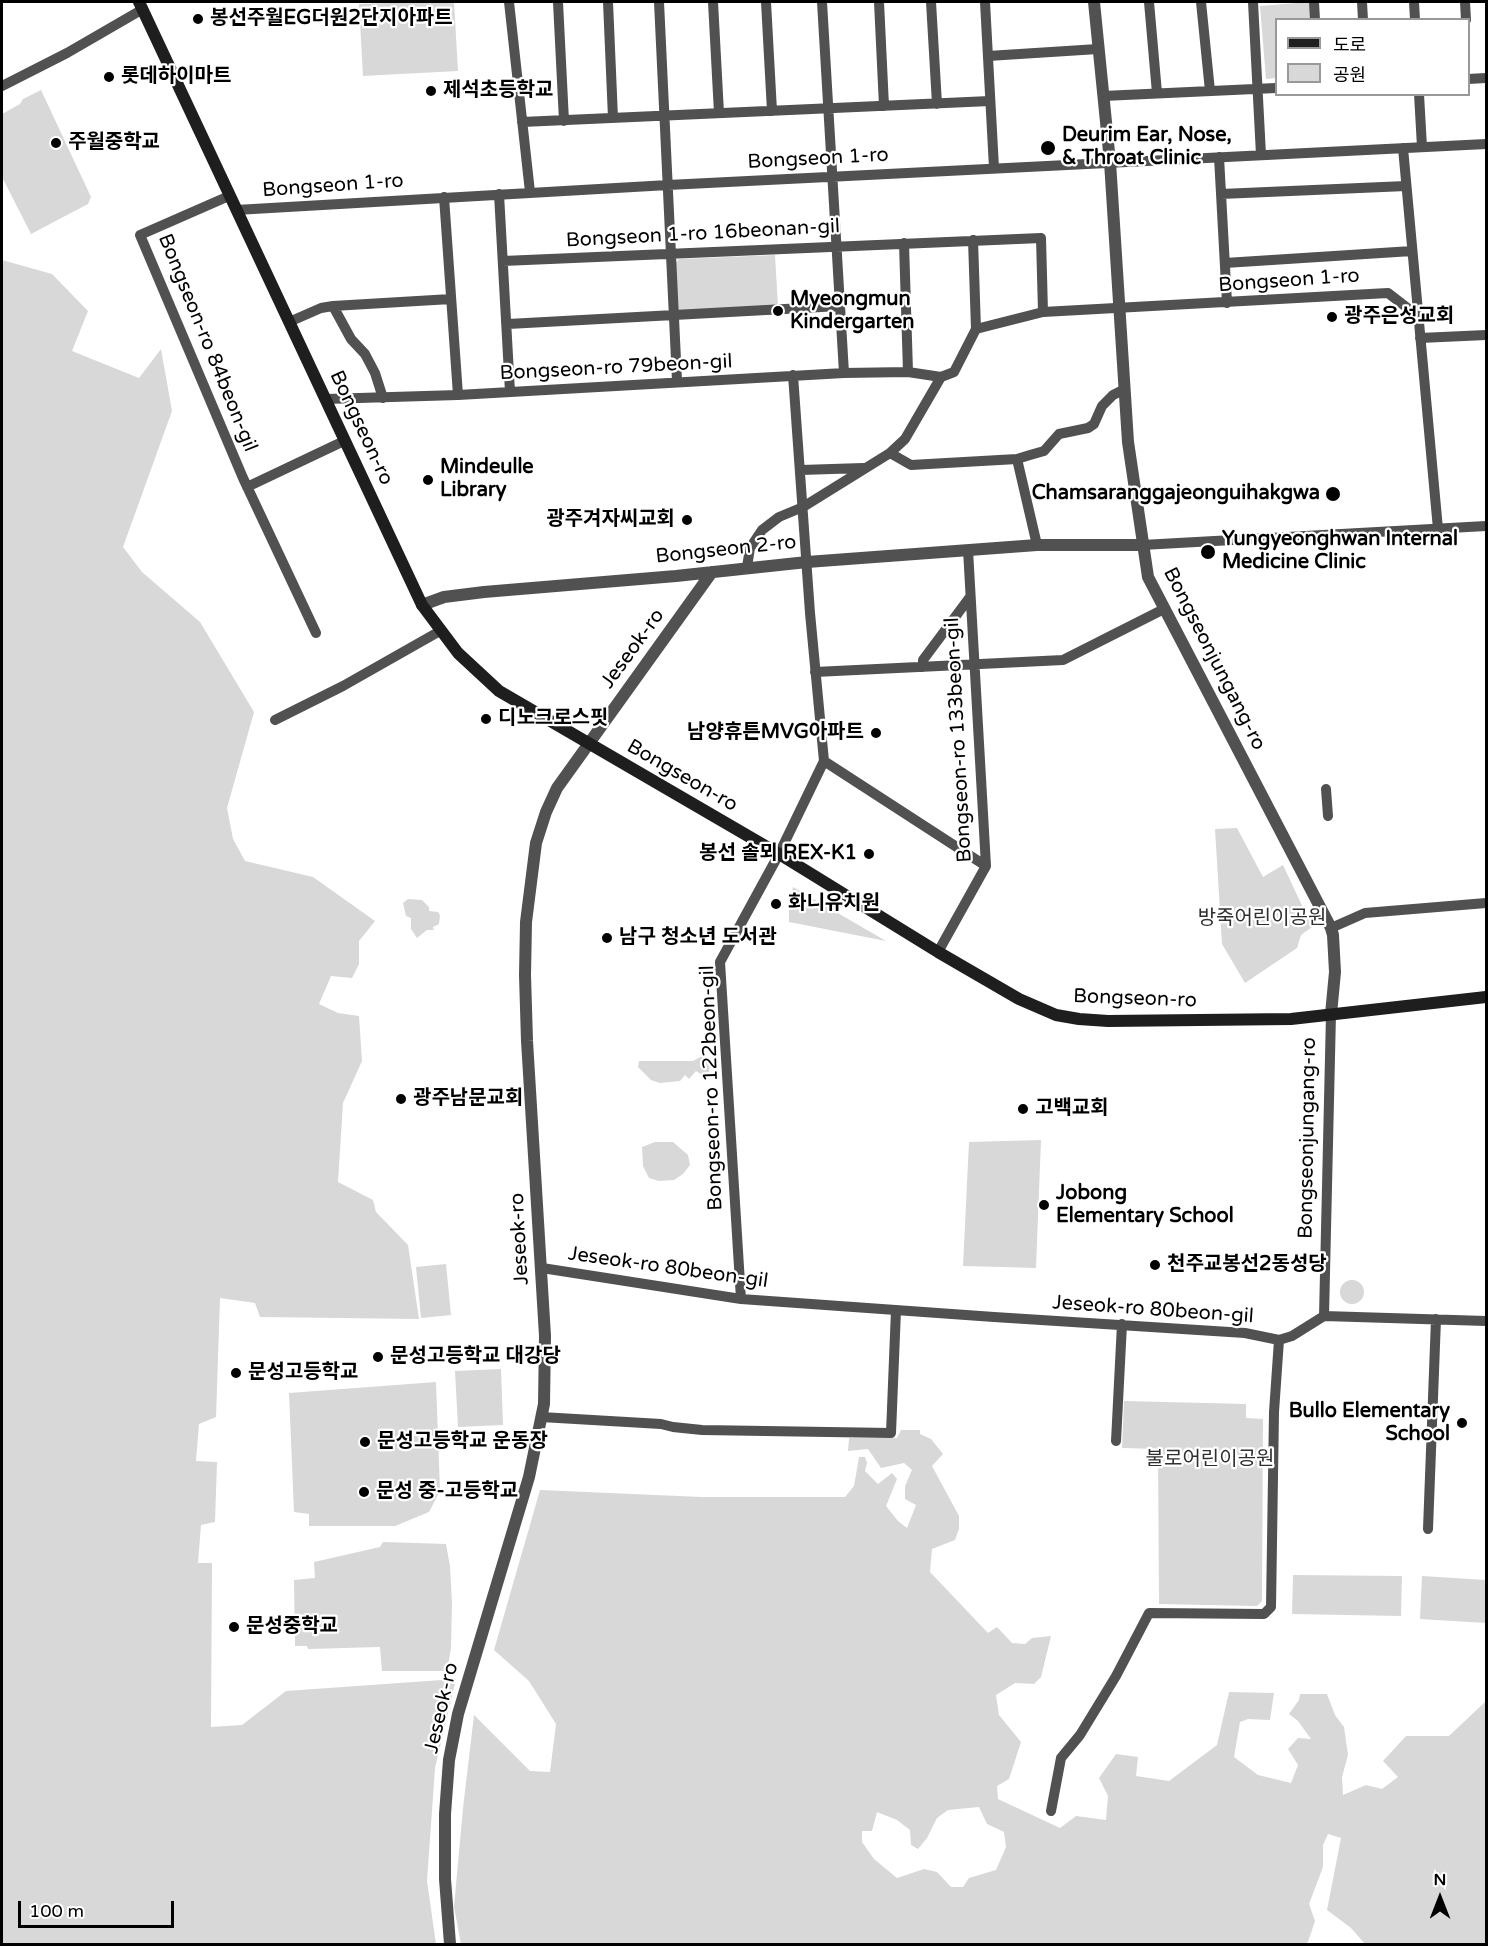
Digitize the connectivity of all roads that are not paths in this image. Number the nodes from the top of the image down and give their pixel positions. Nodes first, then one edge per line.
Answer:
1 (509, 2) edge
2 (558, 2) edge
3 (608, 2) edge
4 (659, 2) edge
5 (713, 2) edge
6 (766, 2) edge
7 (822, 2) edge
8 (879, 2) edge
9 (931, 2) edge
10 (985, 2) edge
11 (1094, 2) edge
12 (1149, 2) edge
13 (1201, 2) edge
14 (1253, 2) edge
15 (1314, 2) edge
16 (1362, 2) edge
17 (1414, 2) edge
18 (1465, 2) edge
19 (141, 5) edge
20 (1315, 18) edge
21 (1363, 18) edge
22 (1415, 18) edge
23 (1466, 18) edge
24 (1098, 49) junction
25 (988, 56) junction
26 (1486, 78) edge
27 (1470, 79) edge
28 (2, 86) edge
29 (1275, 87) edge
30 (1258, 88) junction
31 (1210, 91) junction
32 (1157, 93) junction
33 (1103, 96) junction
34 (1419, 96) edge
35 (990, 101) junction
36 (937, 104) junction
37 (884, 106) junction
38 (828, 108) junction
39 (772, 111) junction
40 (719, 113) junction
41 (664, 116) junction
42 (609, 118) junction
43 (564, 121) junction
44 (522, 123) junction
45 (1486, 144) edge
46 (1422, 147) junction
47 (1403, 148) junction
48 (1262, 155) junction
49 (1219, 157) junction
50 (1110, 162) junction
51 (994, 168) junction
52 (832, 176) junction
53 (668, 184) junction
54 (1406, 186) junction
55 (530, 192) junction
56 (499, 194) junction
57 (1221, 194) junction
58 (229, 196) junction
59 (444, 197) junction
60 (236, 210) junction
61 (973, 240) junction
62 (904, 243) junction
63 (836, 246) junction
64 (1412, 252) junction
65 (671, 255) junction
66 (503, 261) junction
67 (1225, 263) junction
68 (451, 299) junction
69 (1227, 303) junction
70 (333, 306) junction
71 (840, 306) junction
72 (1120, 308) junction
73 (1418, 311) junction
74 (1043, 312) junction
75 (674, 315) junction
76 (289, 322) junction
77 (507, 324) junction
78 (976, 329) junction
79 (1486, 335) edge
80 (1420, 338) junction
81 (908, 372) junction
82 (844, 373) junction
83 (793, 375) junction
84 (941, 377) junction
85 (677, 381) junction
86 (1125, 388) junction
87 (510, 392) junction
88 (458, 395) junction
89 (383, 398) junction
90 (326, 399) junction
91 (344, 441) junction
92 (890, 453) junction
93 (1017, 459) junction
94 (863, 468) junction
95 (801, 470) junction
96 (247, 487) junction
97 (803, 507) junction
98 (1486, 526) edge
99 (1438, 529) junction
100 (1037, 545) junction
101 (1142, 545) junction
102 (968, 550) junction
103 (807, 562) junction
104 (747, 567) junction
105 (712, 572) junction
106 (970, 597) junction
107 (422, 605) junction
108 (1164, 609) junction
109 (440, 631) junction
110 (316, 633) dead end
111 (975, 665) junction
112 (923, 667) junction
113 (815, 672) junction
114 (275, 720) dead end
115 (587, 744) junction
116 (824, 761) junction
117 (1326, 789) dead end
118 (1328, 816) dead end
119 (779, 854) junction
120 (987, 866) junction
121 (1486, 903) edge
122 (1331, 928) junction
123 (938, 952) junction
124 (1486, 997) edge
125 (1331, 1014) junction
126 (542, 1268) junction
127 (741, 1299) junction
128 (896, 1310) junction
129 (1324, 1316) junction
130 (1436, 1319) junction
131 (1486, 1321) edge
132 (1122, 1324) junction
133 (1279, 1340) junction
134 (541, 1417) junction
135 (1116, 1441) dead end
136 (1428, 1529) dead end
137 (1051, 1812) dead end
138 (450, 1944) edge

1 - 44 street
2 - 43 street
3 - 42 street
4 - 41 street
5 - 40 street
6 - 39 street
7 - 38 street
8 - 37 street
9 - 36 street
10 - 25 street
11 - 24 street, Bongseonjungang-ro
12 - 32 street
13 - 31 street
14 - 30 street
15 - 20 street
16 - 21 street
17 - 22 street
18 - 23 street
19 - 28 street
19 - 58 main road, Bongseon-ro
24 - 25 street
24 - 33 street, Bongseonjungang-ro
25 - 35 street
26 - 27 street
29 - 30 street
30 - 31 street
30 - 48 street
31 - 32 street
32 - 33 street
33 - 50 street, Bongseonjungang-ro
34 - 46 street
35 - 36 street
35 - 51 street
36 - 37 street
37 - 38 street
38 - 39 street
38 - 52 street
39 - 40 street
40 - 41 street
41 - 42 street
41 - 53 street
42 - 43 street
43 - 44 street
44 - 55 street
45 - 46 street, Bongseon 1-ro
46 - 47 street, Bongseon 1-ro
47 - 48 street, Bongseon 1-ro
47 - 54 street
48 - 49 street, Bongseon 1-ro
49 - 50 street, Bongseon 1-ro
49 - 57 street
50 - 51 street, Bongseon 1-ro
50 - 72 street, Bongseonjungang-ro
51 - 52 street, Bongseon 1-ro
52 - 53 street, Bongseon 1-ro
52 - 63 street
53 - 55 street, Bongseon 1-ro
53 - 65 street
54 - 57 street
54 - 64 street
55 - 56 street, Bongseon 1-ro
56 - 59 street, Bongseon 1-ro
56 - 66 street
57 - 67 street
58 - 60 main road, Bongseon-ro
58 - 96 street, Bongseon-ro 84beon-gil
59 - 60 street, Bongseon 1-ro
59 - 68 street
60 - 76 main road, Bongseon-ro
61 - 62 street, Bongseon 1-ro 16beonan-gil
61 - 74 street, Bongseon 1-ro 16beonan-gil
61 - 78 street
62 - 63 street, Bongseon 1-ro 16beonan-gil
62 - 81 street
63 - 65 street, Bongseon 1-ro 16beonan-gil
63 - 71 street
64 - 67 street
64 - 73 street
65 - 66 street, Bongseon 1-ro 16beonan-gil
65 - 75 street
66 - 77 street
67 - 69 street
68 - 70 street
68 - 88 street
69 - 72 street, Bongseon 1-ro
69 - 73 street, Bongseon 1-ro
70 - 76 street
70 - 89 street
71 - 75 street
71 - 82 street
72 - 74 street, Bongseon 1-ro
72 - 86 street, Bongseonjungang-ro
73 - 80 street
74 - 78 street, Bongseon 1-ro
75 - 77 street
75 - 85 street
76 - 90 main road, Bongseon-ro
77 - 87 street
78 - 84 street
79 - 80 street
80 - 99 street
81 - 82 street, Bongseon-ro 79beon-gil
81 - 84 street, Bongseon-ro 79beon-gil
82 - 83 street, Bongseon-ro 79beon-gil
83 - 85 street, Bongseon-ro 79beon-gil
83 - 95 street
84 - 92 street
85 - 87 street, Bongseon-ro 79beon-gil
86 - 93 street
86 - 101 street, Bongseonjungang-ro
87 - 88 street, Bongseon-ro 79beon-gil
88 - 89 street, Bongseon-ro 79beon-gil
89 - 90 street, Bongseon-ro 79beon-gil
90 - 91 main road, Bongseon-ro
91 - 96 street
91 - 107 main road, Bongseon-ro
92 - 93 street
92 - 94 street
93 - 100 street
94 - 95 street
94 - 97 street
95 - 97 street
96 - 110 street, Bongseon-ro 84beon-gil
97 - 103 street
97 - 104 street
98 - 99 street, Bongseon 2-ro
99 - 101 street, Bongseon 2-ro
100 - 101 street, Bongseon 2-ro
100 - 102 street, Bongseon 2-ro
101 - 108 street, Bongseonjungang-ro
102 - 103 street, Bongseon 2-ro
102 - 106 street, Bongseon-ro 133beon-gil
103 - 104 street, Bongseon 2-ro
103 - 113 street
104 - 105 street, Bongseon 2-ro
105 - 107 street, Bongseon 2-ro
105 - 115 street, Jeseok-ro
106 - 111 street, Bongseon-ro 133beon-gil
106 - 112 street
107 - 109 main road, Bongseon-ro
108 - 111 street
108 - 122 street, Bongseonjungang-ro
109 - 114 street
109 - 115 main road, Bongseon-ro
111 - 112 street
111 - 120 street, Bongseon-ro 133beon-gil
112 - 113 street
113 - 116 street
115 - 119 main road, Bongseon-ro
115 - 126 street, Jeseok-ro
116 - 119 street, Bongseon-ro 122beon-gil
116 - 120 street
117 - 118 street
119 - 123 main road, Bongseon-ro
119 - 127 street, Bongseon-ro 122beon-gil
120 - 123 street, Bongseon-ro 133beon-gil
121 - 122 street
122 - 125 street, Bongseonjungang-ro
123 - 125 main road, Bongseon-ro
124 - 125 main road, Bongseon-ro
125 - 129 street, Bongseonjungang-ro
126 - 127 street, Jeseok-ro 80beon-gil
126 - 134 street, Jeseok-ro
127 - 128 street, Jeseok-ro 80beon-gil
128 - 132 street, Jeseok-ro 80beon-gil
128 - 134 street
129 - 130 street
129 - 133 street, Jeseok-ro 80beon-gil
130 - 131 street
130 - 136 street
132 - 133 street, Jeseok-ro 80beon-gil
132 - 135 street
133 - 137 street
134 - 138 street, Jeseok-ro

